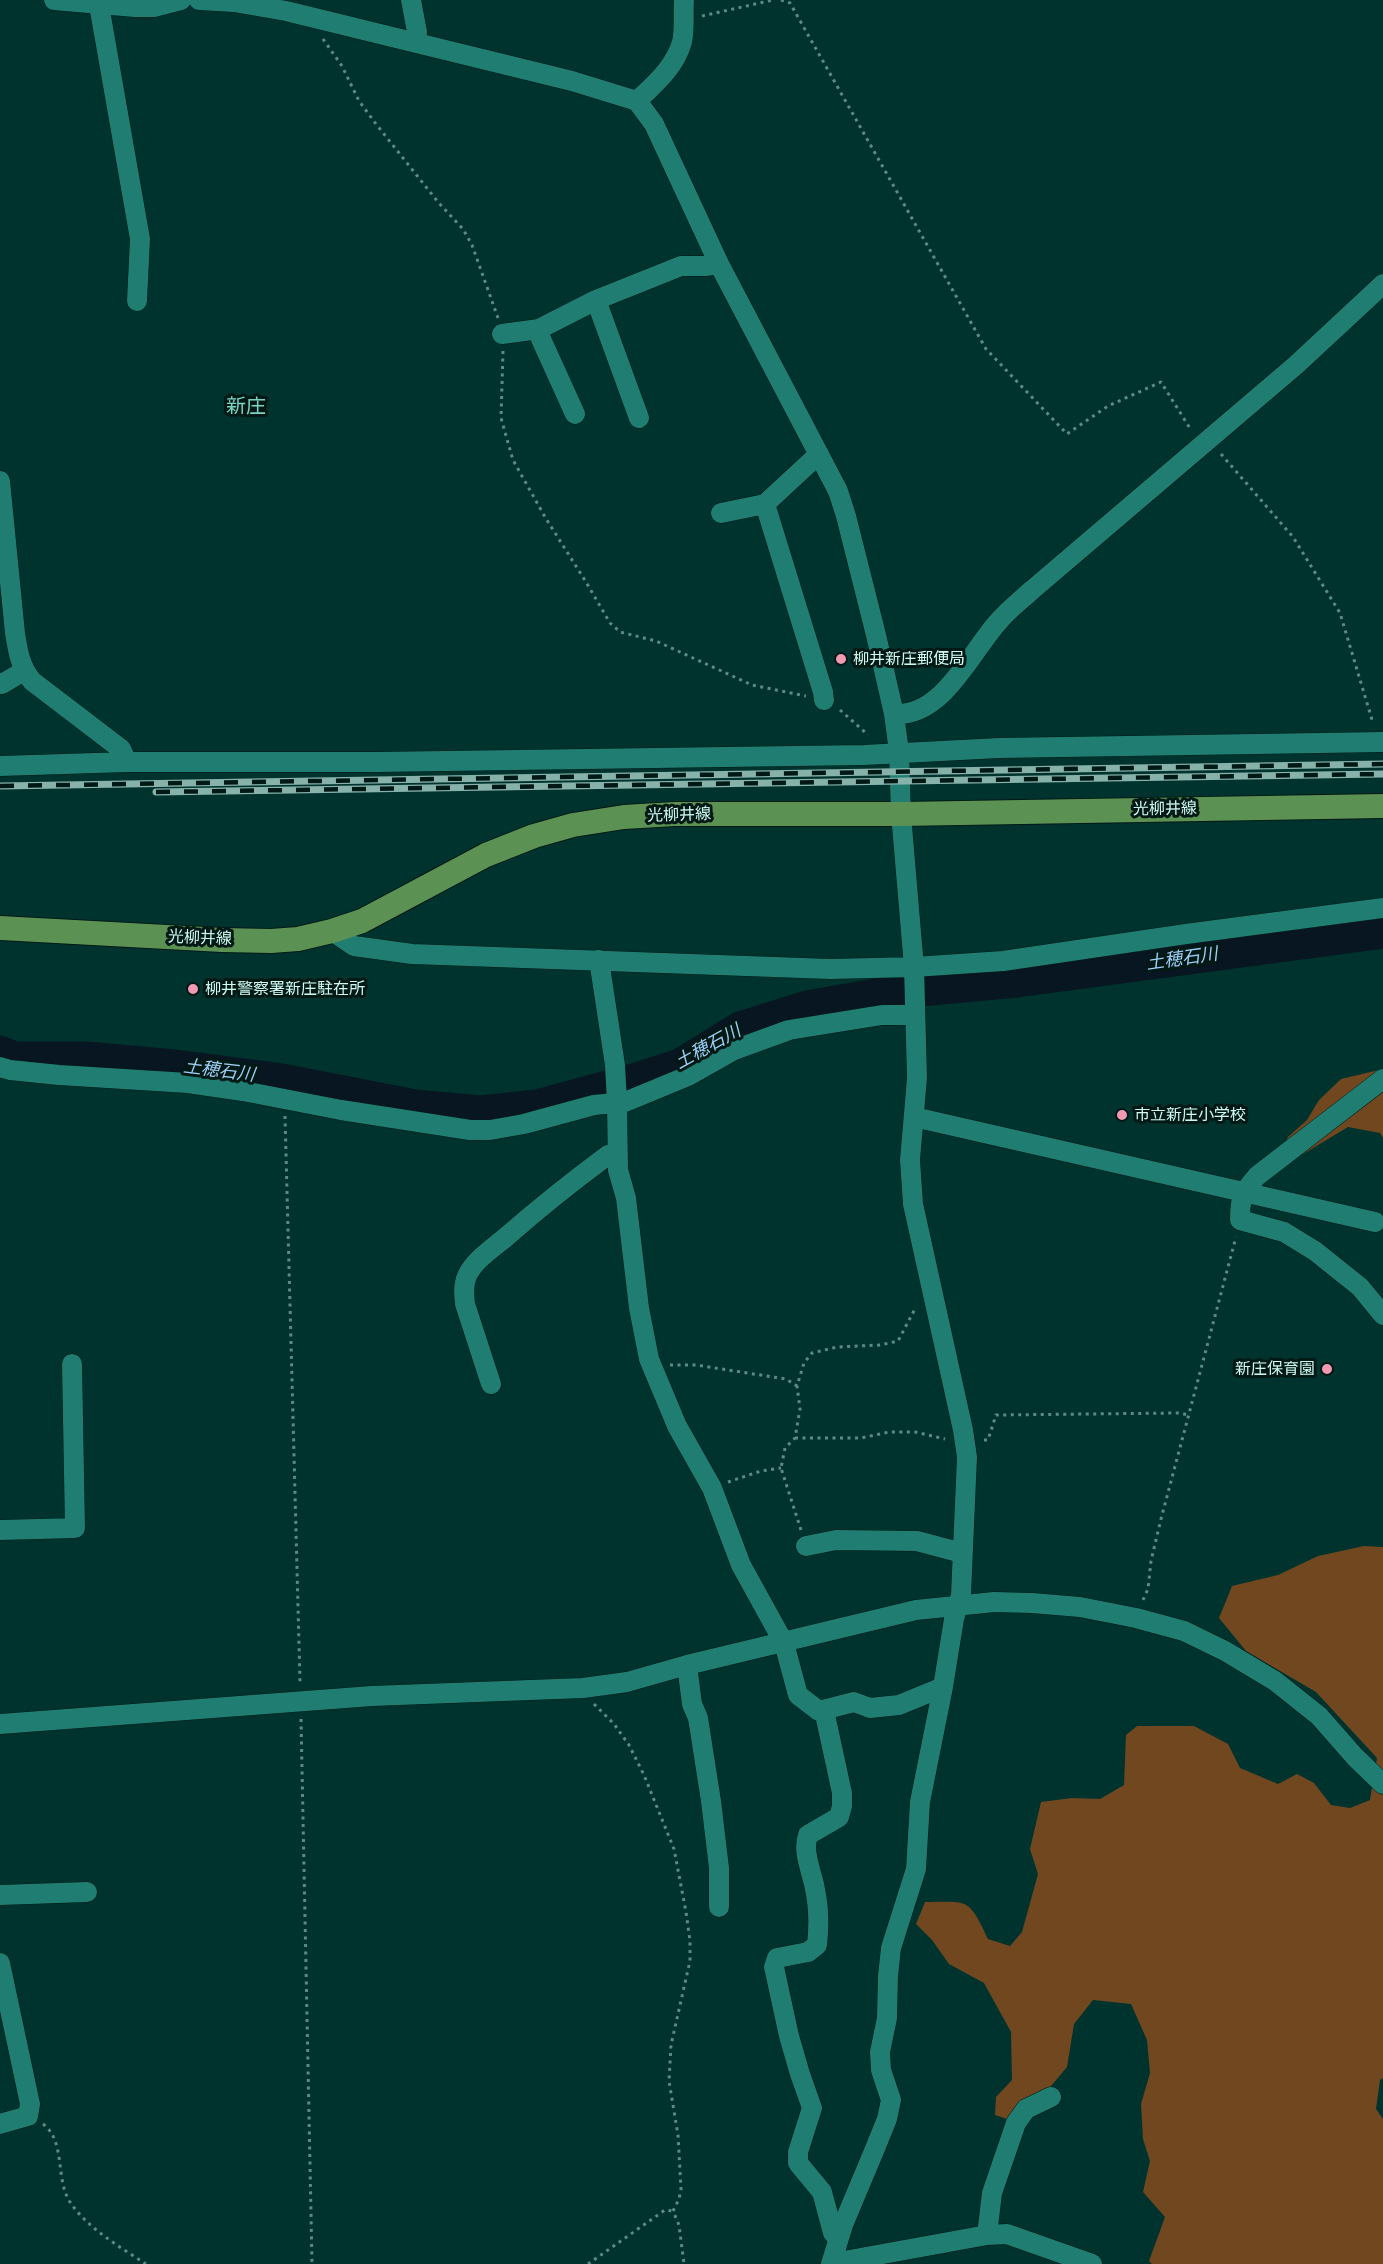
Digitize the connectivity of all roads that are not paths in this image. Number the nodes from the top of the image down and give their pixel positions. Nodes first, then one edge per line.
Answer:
1 (54, 0) edge
2 (181, 0) edge
3 (199, 0) edge
4 (411, 0) edge
5 (99, 5) junction
6 (286, 6) edge
7 (683, 10) edge
8 (416, 43) junction
9 (637, 101) junction
10 (719, 264) junction
11 (1383, 284) edge
12 (596, 300) junction
13 (137, 301) dead end
14 (538, 329) junction
15 (502, 334) road end
16 (575, 414) dead end
17 (639, 418) dead end
18 (819, 454) junction
19 (0, 481) edge
20 (765, 504) junction
21 (721, 513) dead end
22 (24, 671) junction
23 (0, 683) edge
24 (824, 700) road end
25 (894, 714) junction
26 (1379, 742) edge
27 (891, 752) junction
28 (127, 762) junction
29 (0, 766) edge
30 (1383, 806) edge
31 (901, 814) junction
32 (1383, 908) edge
33 (0, 928) edge
34 (332, 931) junction
35 (599, 960) junction
36 (914, 971) junction
37 (915, 1008) junction
38 (0, 1067) edge
39 (1383, 1079) edge
40 (617, 1101) junction
41 (914, 1118) junction
42 (616, 1152) junction
43 (1243, 1192) junction
44 (1375, 1222) dead end
45 (1383, 1315) edge
46 (72, 1364) dead end
47 (491, 1384) dead end
48 (0, 1530) edge
49 (806, 1546) road end
50 (962, 1553) junction
51 (959, 1605) junction
52 (784, 1643) junction
53 (687, 1665) junction
54 (943, 1687) junction
55 (824, 1710) junction
56 (0, 1724) edge
57 (1383, 1784) edge
58 (87, 1892) dead end
59 (0, 1895) edge
60 (719, 1906) dead end
61 (0, 1963) edge
62 (1051, 2097) dead end
63 (0, 2124) edge
64 (987, 2235) junction
65 (839, 2238) junction
66 (832, 2262) edge
67 (1092, 2264) edge

1 - 5 street
2 - 5 street
3 - 6 street
4 - 8 street
5 - 13 street
6 - 8 street
7 - 9 street
8 - 9 street
9 - 10 street
10 - 12 street
10 - 18 street
11 - 25 street
12 - 14 street
12 - 17 street
14 - 15 street
14 - 16 street
18 - 20 street
18 - 25 street
19 - 22 street
20 - 21 street
20 - 24 street
22 - 23 street
22 - 28 street
25 - 27 street
26 - 27 street
27 - 28 street
27 - 31 street
28 - 29 street
30 - 31 main road, 光柳井線
31 - 34 main road, 光柳井線
31 - 36 street
32 - 36 street
33 - 34 main road, 光柳井線
34 - 35 street
35 - 36 street
35 - 40 street
36 - 37 street
37 - 40 street
37 - 41 street
38 - 40 street
39 - 43 street
40 - 42 street
41 - 43 street
41 - 50 street
42 - 47 street
42 - 52 street
43 - 44 street
43 - 45 street
46 - 48 street
49 - 50 street
50 - 51 street
51 - 52 street
51 - 54 street
51 - 57 street
52 - 53 street
52 - 55 street
53 - 56 street
53 - 60 street
54 - 55 street
54 - 65 street
55 - 65 street
58 - 59 street
61 - 63 street
62 - 64 street
64 - 66 street
64 - 67 street
65 - 66 street

